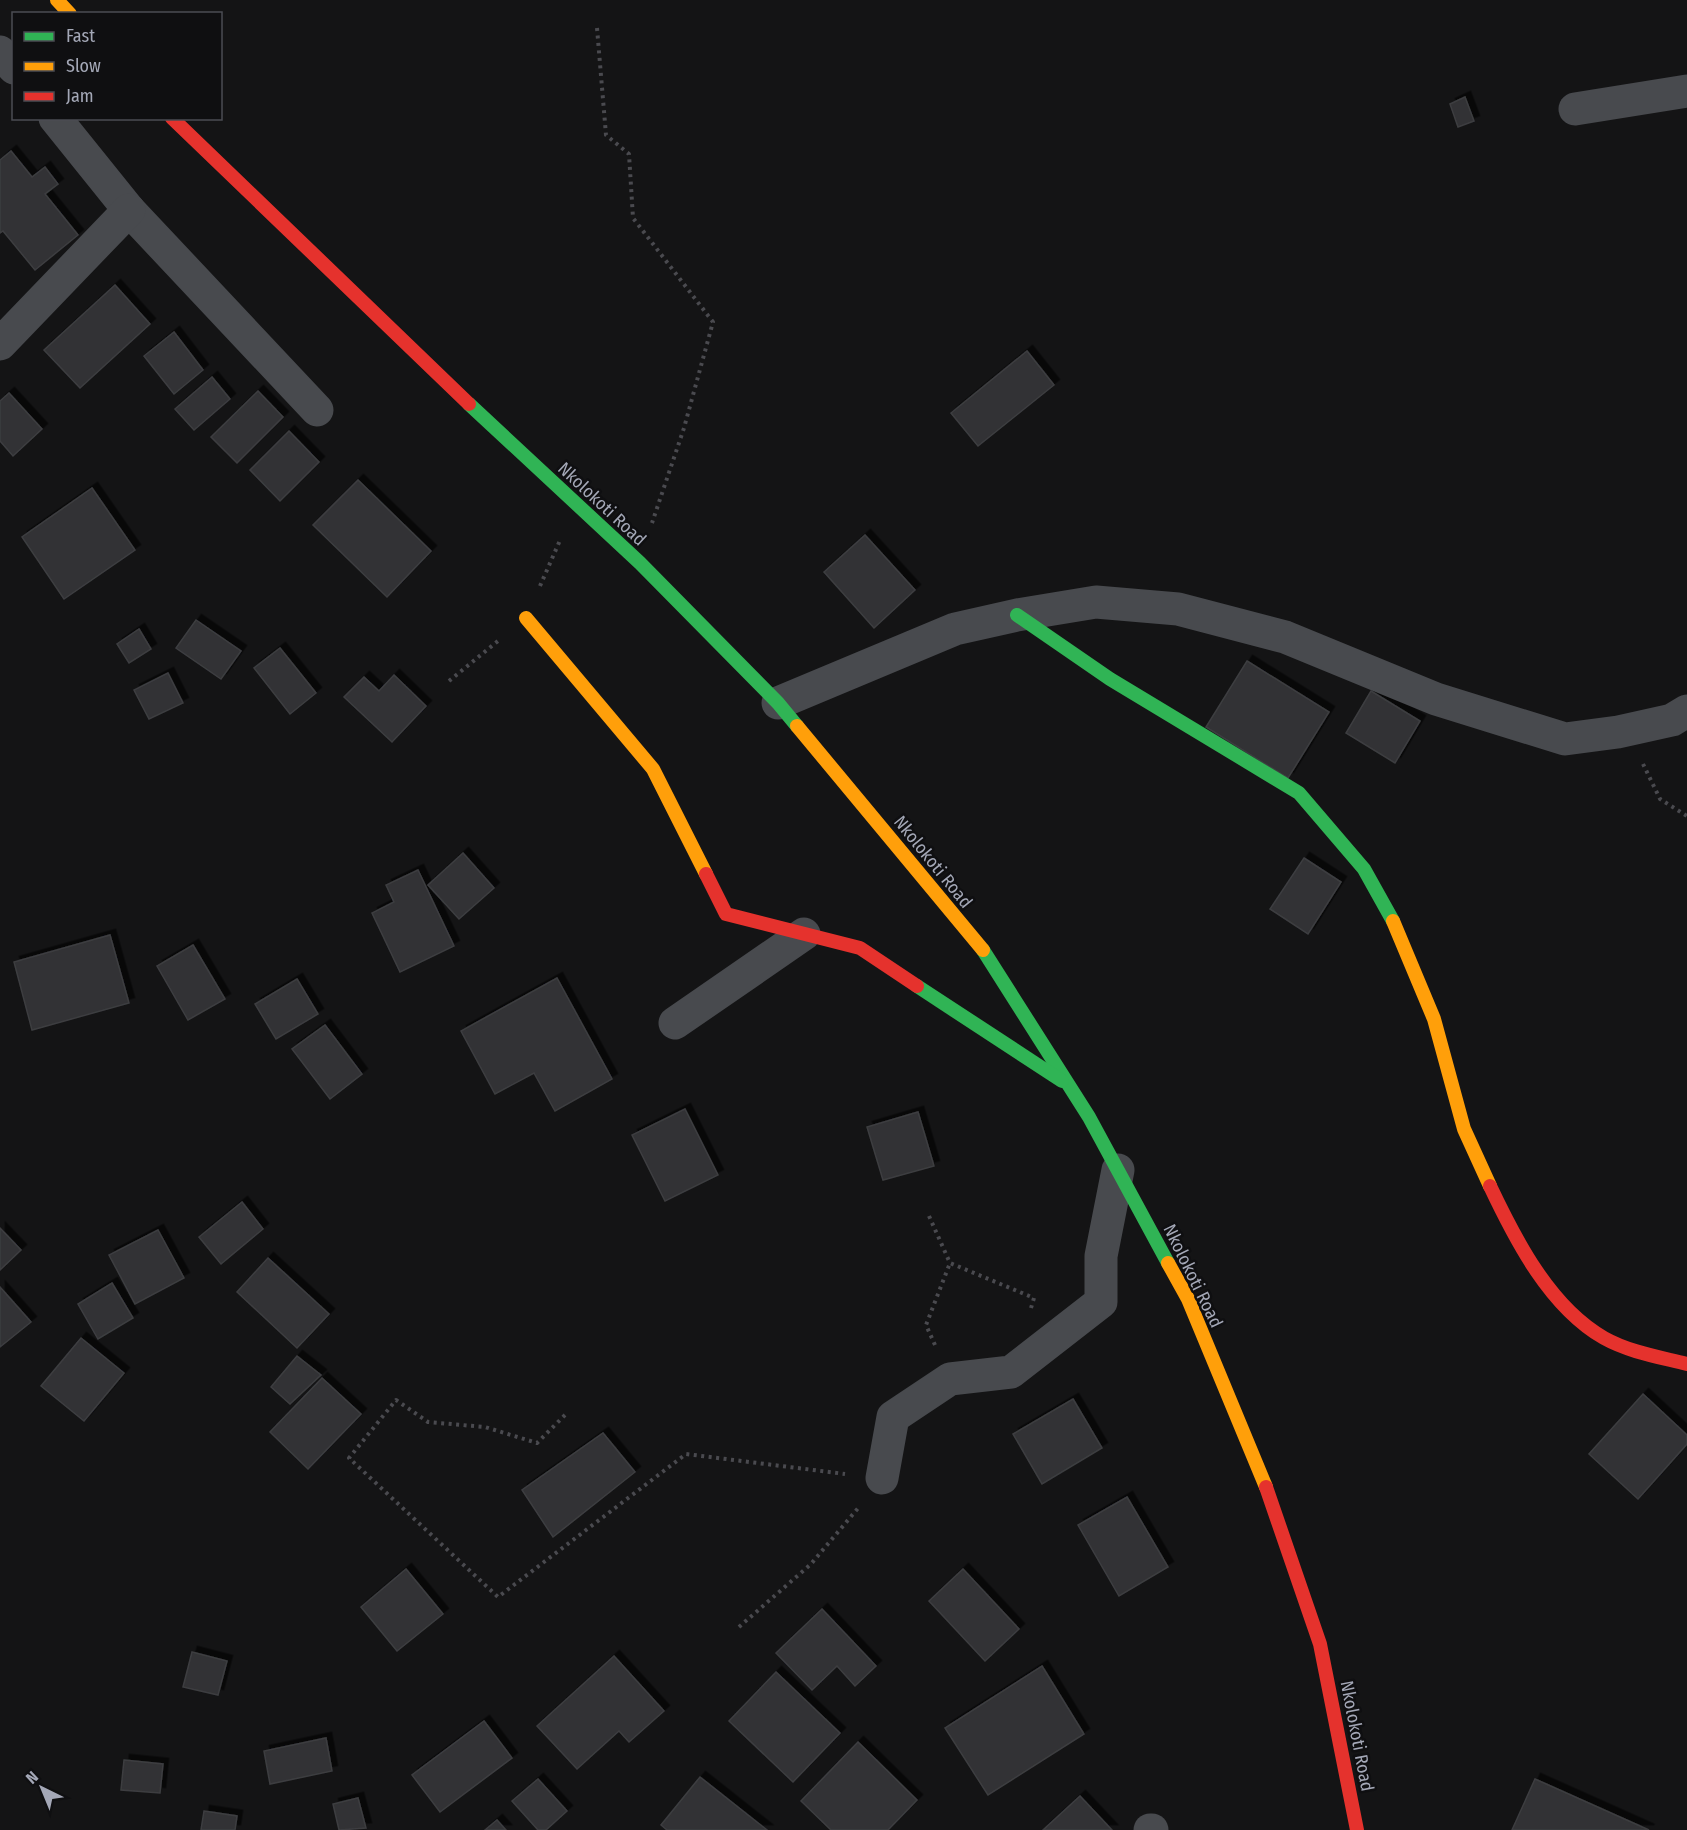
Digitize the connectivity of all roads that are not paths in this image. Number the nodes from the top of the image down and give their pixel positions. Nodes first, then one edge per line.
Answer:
1 (57, 0) edge
2 (68, 12) edge
3 (0, 52) edge
4 (12, 66) edge
5 (1687, 91) edge
6 (1575, 109) dead end
7 (57, 120) edge
8 (174, 120) edge
9 (129, 210) junction
10 (0, 344) edge
11 (316, 410) dead end
12 (1017, 615) junction
13 (526, 618) dead end
14 (778, 703) junction
15 (1687, 711) edge
16 (804, 934) junction
17 (675, 1023) dead end
18 (1069, 1086) junction
19 (1118, 1170) junction
20 (1687, 1364) edge
21 (882, 1478) road end
22 (1357, 1830) edge

1 - 2 main road
3 - 4 street
5 - 6 street
7 - 9 street
8 - 14 main road, Nkolokoti Road
9 - 10 street
9 - 11 street
12 - 14 street
12 - 15 street
12 - 20 main road
13 - 16 main road
14 - 18 main road, Nkolokoti Road
16 - 17 street
16 - 18 main road
18 - 19 main road, Nkolokoti Road
19 - 21 street
19 - 22 main road, Nkolokoti Road

